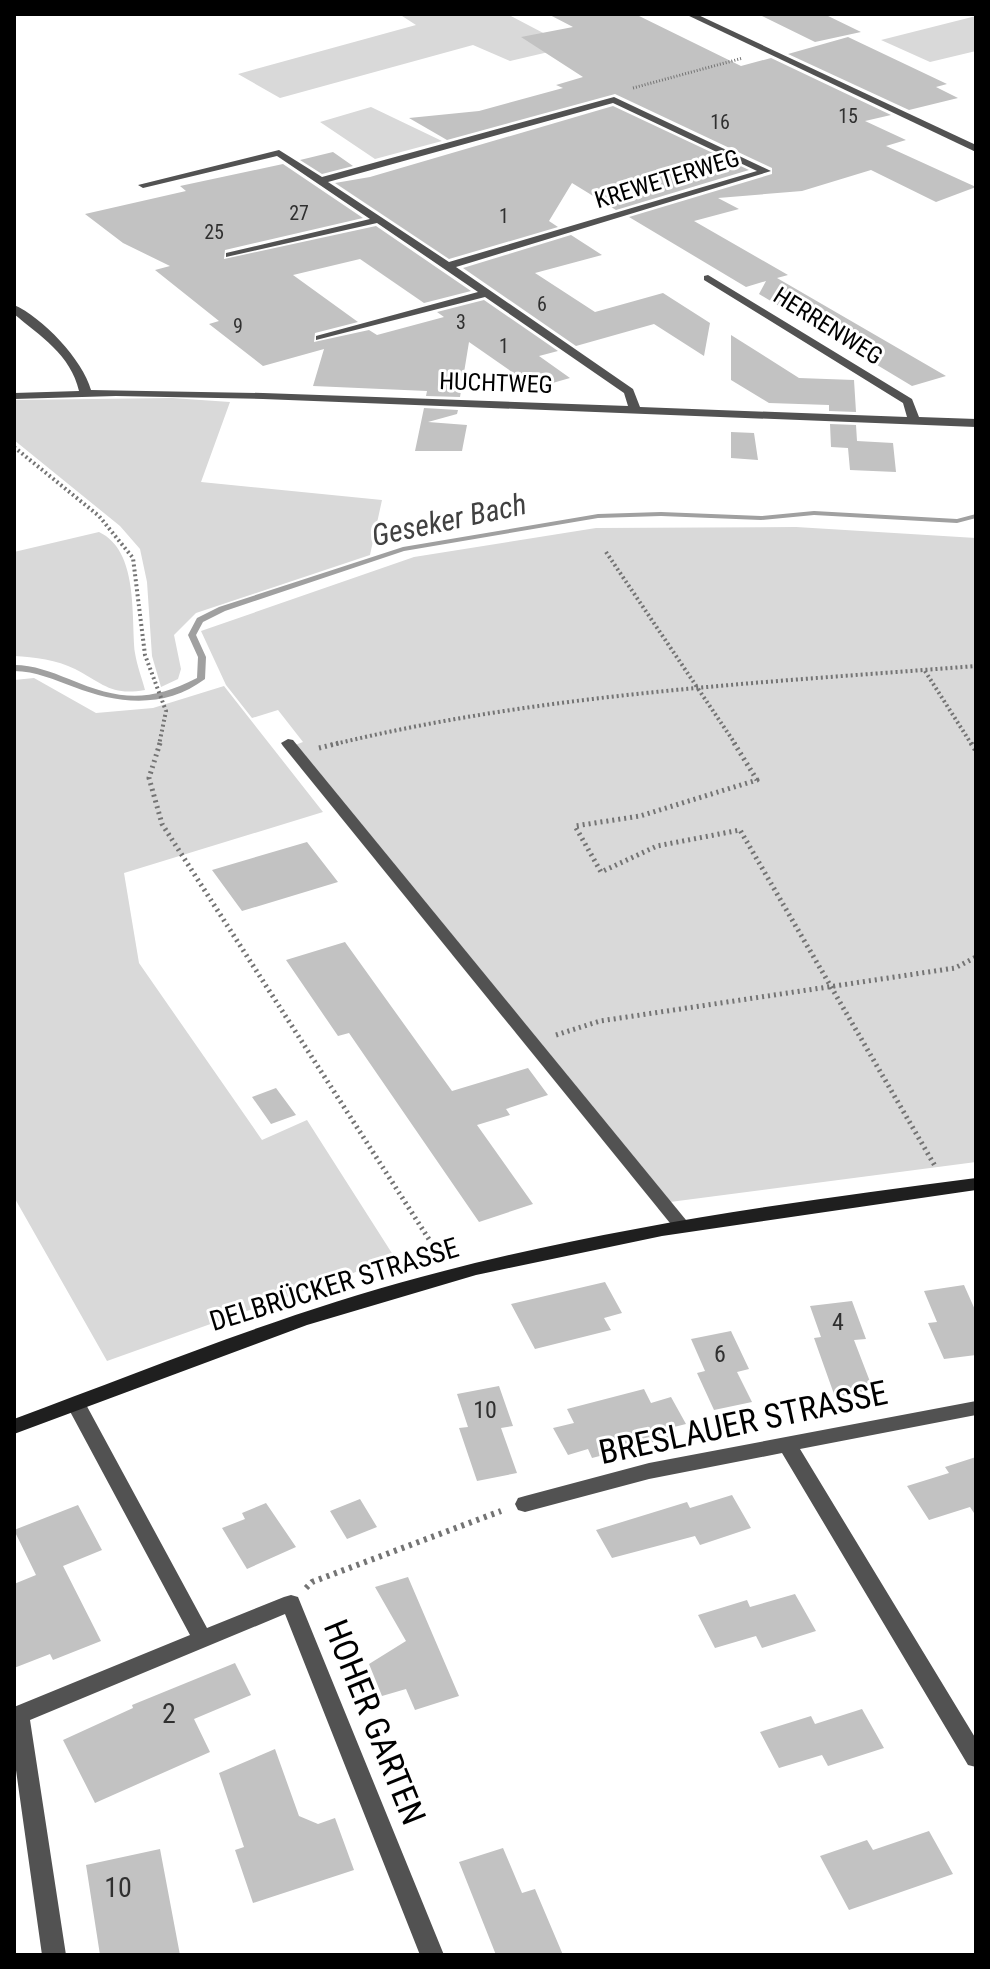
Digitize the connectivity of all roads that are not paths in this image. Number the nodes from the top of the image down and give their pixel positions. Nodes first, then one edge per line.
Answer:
1 (689, 14) edge
2 (976, 149) edge
3 (320, 181) junction
4 (143, 185) dead end
5 (378, 220) junction
6 (230, 255) dead end
7 (448, 266) junction
8 (708, 278) dead end
9 (487, 293) junction
10 (14, 308) edge
11 (320, 338) dead end
12 (86, 394) junction
13 (14, 396) edge
14 (635, 410) junction
15 (914, 420) junction
16 (976, 423) edge
17 (293, 748) road end
18 (976, 1184) edge
19 (680, 1224) junction
20 (76, 1404) junction
21 (976, 1408) edge
22 (14, 1427) edge
23 (787, 1445) junction
24 (525, 1504) road end
25 (202, 1638) junction
26 (17, 1716) edge
27 (976, 1758) edge
28 (54, 1955) edge
29 (432, 1955) edge

1 - 2 street
3 - 4 street
3 - 5 street
3 - 7 street, KREWETERWEG
5 - 6 street
5 - 7 street
7 - 9 street
8 - 15 street, HERRENWEG
9 - 11 street
9 - 14 street
10 - 12 street
12 - 13 street, HUCHTWEG
12 - 14 street, HUCHTWEG
14 - 15 street, HUCHTWEG
15 - 16 street, HUCHTWEG
17 - 19 street
18 - 19 main road, DELBRÜCKER STRASSE
19 - 20 main road, DELBRÜCKER STRASSE
20 - 22 main road, DELBRÜCKER STRASSE
20 - 25 street
21 - 23 street, BRESLAUER STRASSE
23 - 24 street, BRESLAUER STRASSE
23 - 27 street
25 - 26 street, HOHER GARTEN
25 - 29 street, HOHER GARTEN
26 - 28 street, HOHER GARTEN

